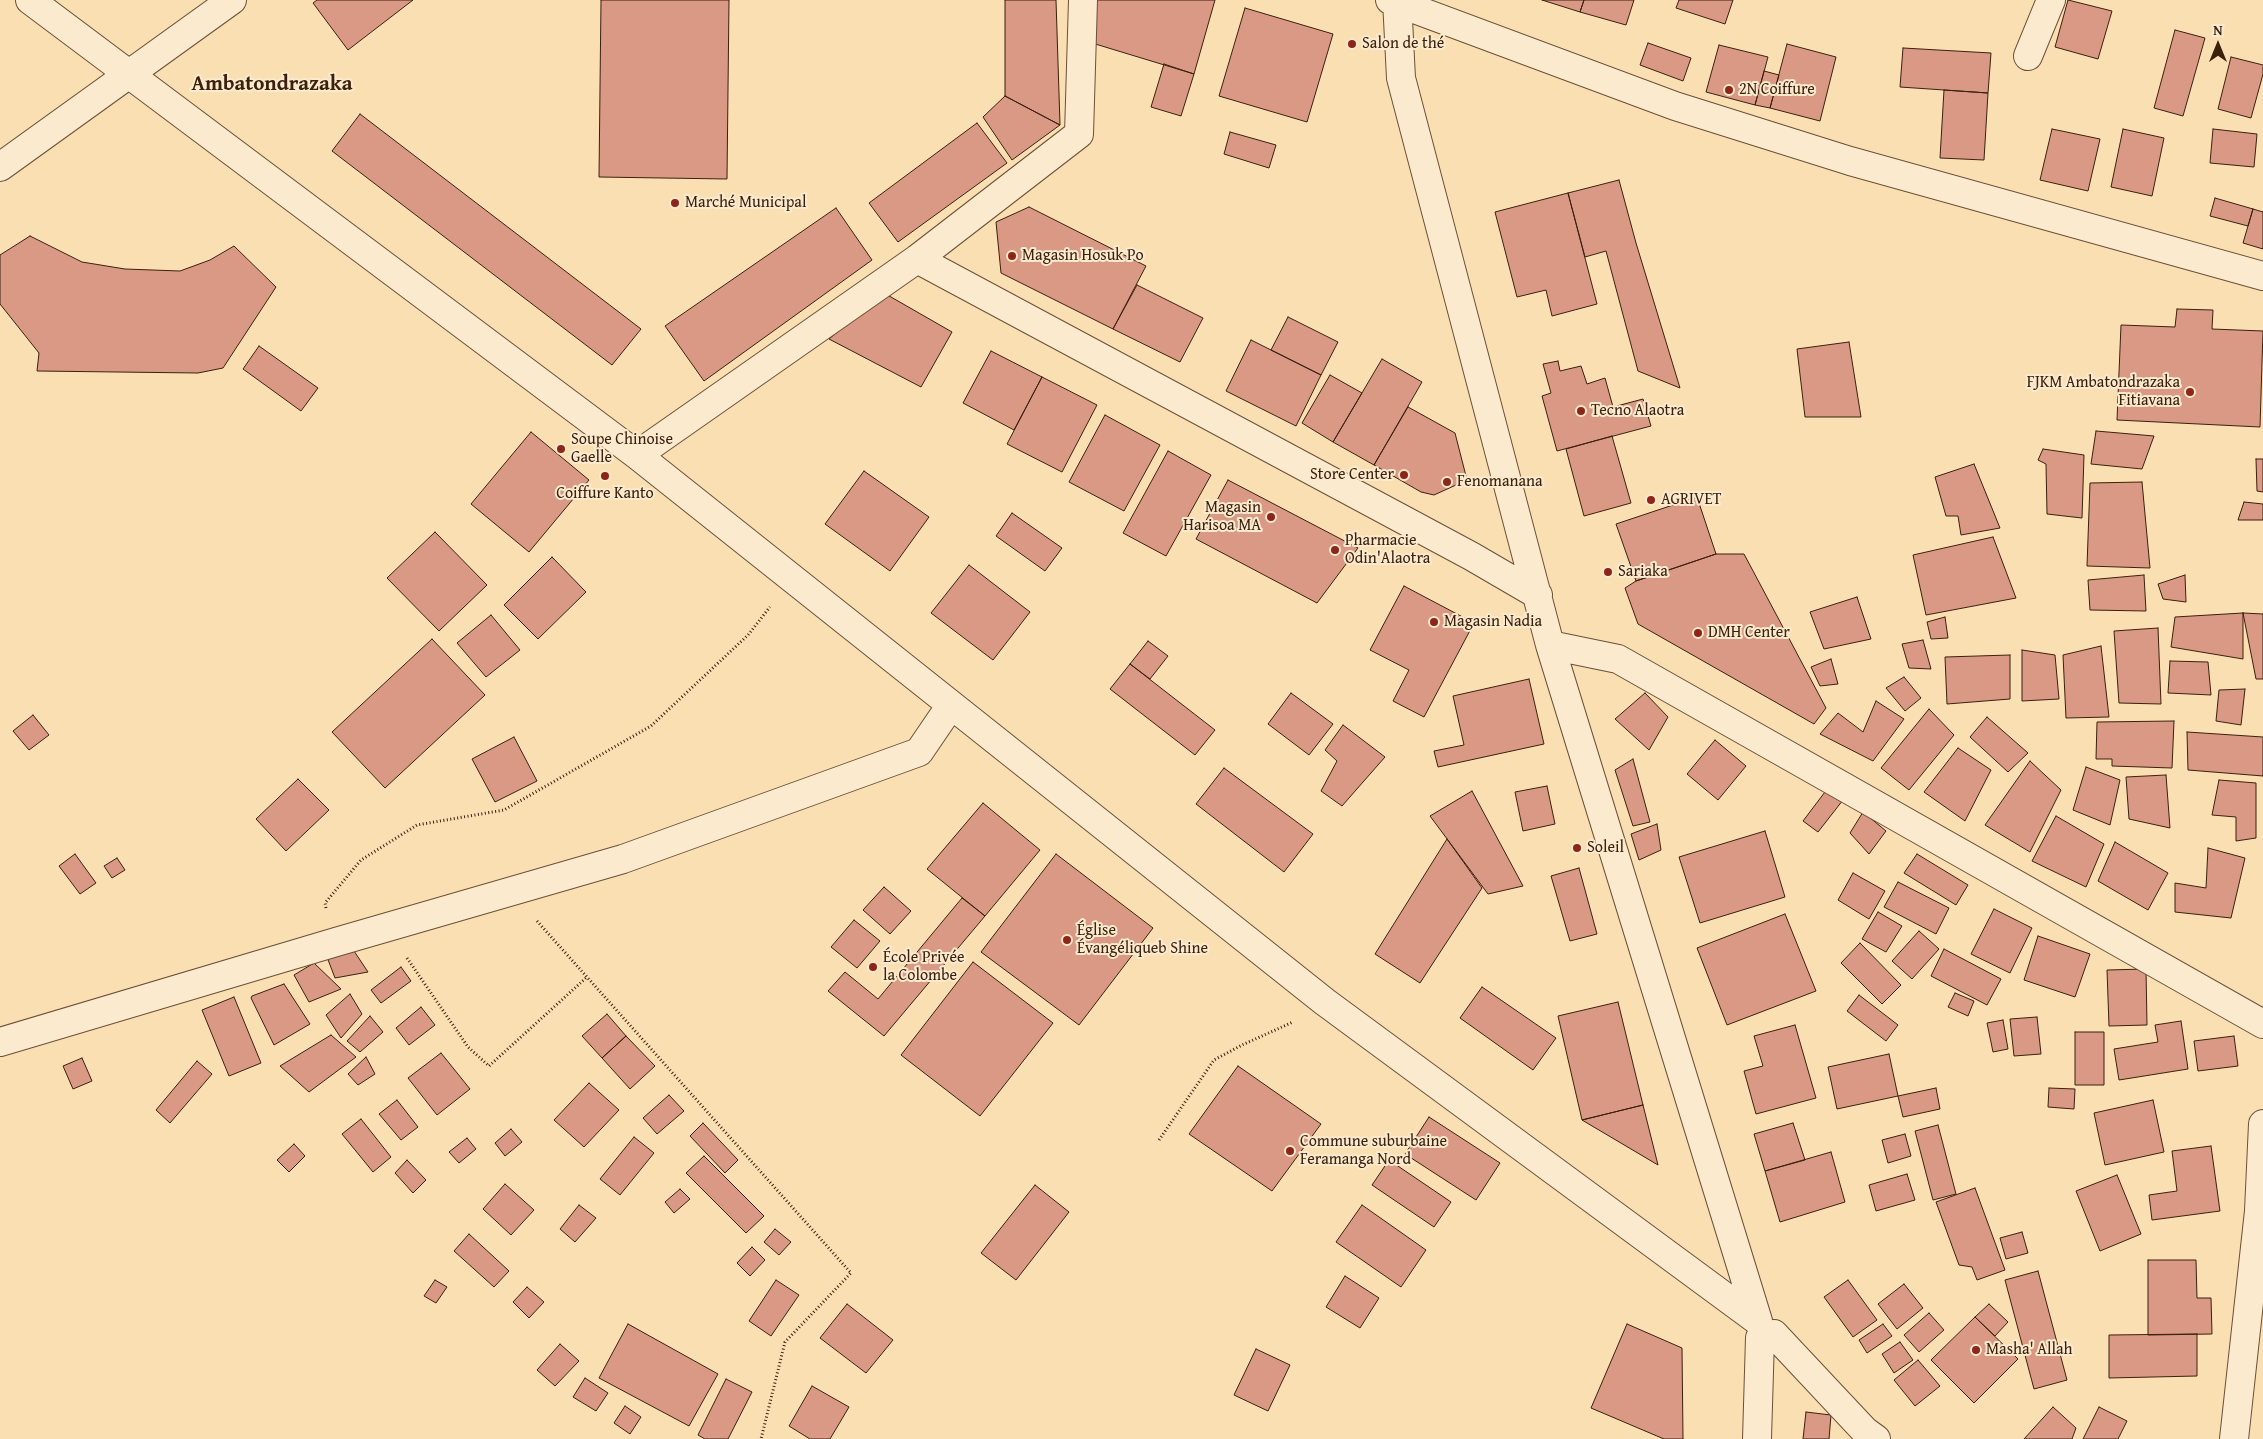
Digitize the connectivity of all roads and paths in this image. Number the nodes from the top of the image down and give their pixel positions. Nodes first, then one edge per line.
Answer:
1 (30, 0) edge
2 (232, 0) edge
3 (1083, 0) edge
4 (2051, 0) edge
5 (1395, 1) edge
6 (2028, 56) dead end
7 (129, 74) junction
8 (0, 167) edge
9 (917, 259) junction
10 (2263, 276) edge
11 (637, 456) junction
12 (793, 580) junction
13 (1538, 595) junction
14 (1550, 645) junction
15 (951, 705) junction
16 (509, 892) junction
17 (392, 926) junction
18 (336, 942) junction
19 (587, 977) junction
20 (1325, 1002) junction
21 (2263, 1024) edge
22 (0, 1042) edge
23 (2263, 1124) edge
24 (1159, 1140) dead end
25 (1764, 1331) junction
26 (1867, 1436) edge
27 (761, 1439) edge
28 (1757, 1439) edge
29 (2234, 1439) edge

1 - 7 street
2 - 7 street
3 - 9 street
4 - 6 street
5 - 10 street
5 - 13 street
7 - 8 street
7 - 11 street
9 - 11 street
9 - 13 street
11 - 12 street
12 - 15 street
12 - 18 path
13 - 14 street
14 - 21 street
14 - 25 street
15 - 16 street
15 - 20 street
16 - 17 street
16 - 19 path
17 - 18 street
17 - 19 path
18 - 22 street
19 - 27 path
20 - 24 path
20 - 25 street
23 - 29 street
25 - 26 street
25 - 28 street

